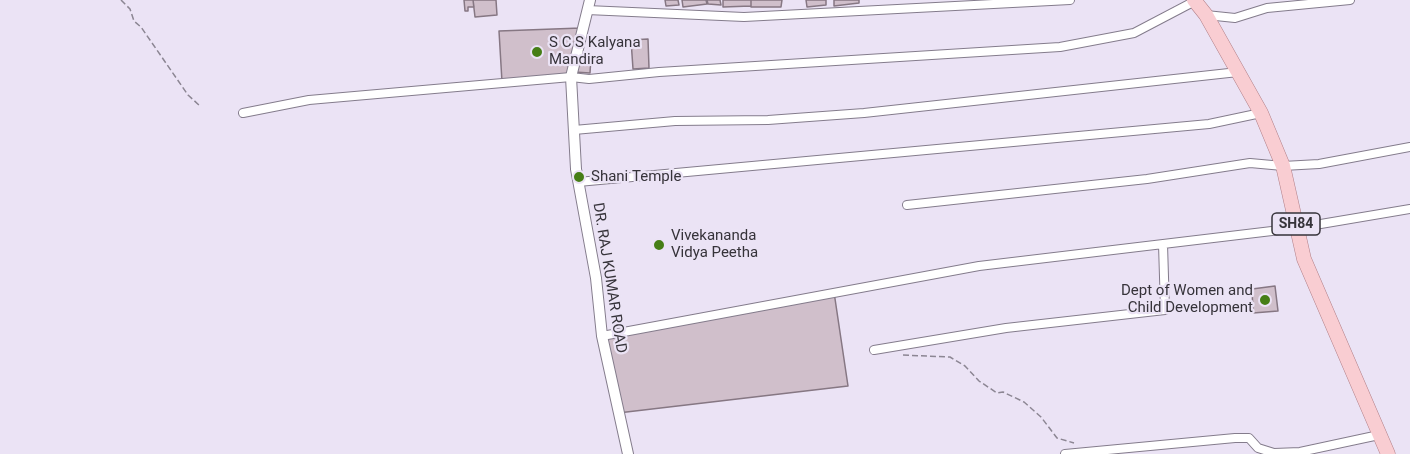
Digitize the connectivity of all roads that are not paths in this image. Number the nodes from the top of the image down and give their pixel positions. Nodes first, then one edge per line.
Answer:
1 (1070, 0) edge
2 (1350, 0) edge
3 (1195, 1) edge
4 (922, 4) edge
5 (589, 5) edge
6 (1206, 15) junction
7 (1238, 72) junction
8 (571, 77) junction
9 (1261, 112) junction
10 (243, 113) dead end
11 (574, 130) junction
12 (1410, 147) edge
13 (1283, 166) junction
14 (578, 182) junction
15 (907, 205) dead end
16 (1410, 209) edge
17 (1297, 228) junction
18 (1163, 244) junction
19 (602, 336) junction
20 (874, 350) dead end
21 (1379, 435) junction
22 (628, 454) edge
23 (1065, 454) edge
24 (1389, 454) edge

1 - 4 street
2 - 6 street
3 - 6 main road, SH84
3 - 8 street
4 - 5 street
5 - 8 street, DR. RAJ KUMAR ROAD
6 - 7 main road, SH84
7 - 9 main road, SH84
7 - 11 street
8 - 10 street
8 - 11 street, DR. RAJ KUMAR ROAD
9 - 13 main road, SH84
9 - 14 street
11 - 14 street, DR. RAJ KUMAR ROAD
12 - 13 street
13 - 15 street
13 - 17 main road, SH84
14 - 19 street, DR. RAJ KUMAR ROAD
16 - 17 street
17 - 18 street
17 - 21 main road, SH84
18 - 19 street
18 - 20 street
19 - 22 street, DR. RAJ KUMAR ROAD
21 - 23 street
21 - 24 main road, SH84

